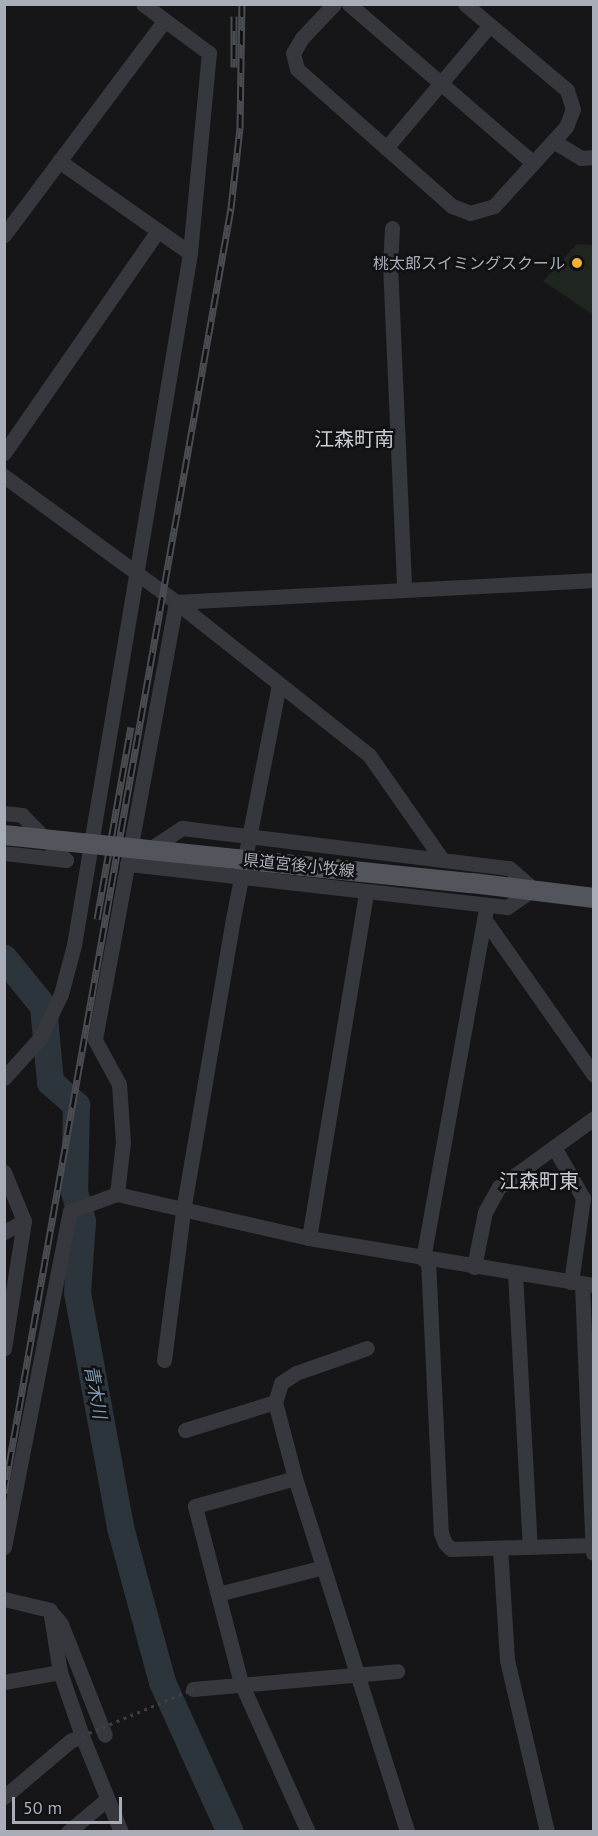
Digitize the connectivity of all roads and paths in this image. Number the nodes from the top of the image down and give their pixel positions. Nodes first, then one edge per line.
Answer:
1 (143, 4) edge
2 (334, 4) edge
3 (350, 4) edge
4 (465, 4) edge
5 (164, 21) junction
6 (490, 25) junction
7 (441, 83) junction
8 (553, 141) junction
9 (386, 148) junction
10 (594, 157) edge
11 (58, 161) junction
12 (533, 163) junction
13 (392, 228) dead end
14 (158, 231) junction
15 (4, 235) edge
16 (190, 253) junction
17 (4, 453) edge
18 (4, 476) edge
19 (139, 576) junction
20 (594, 580) edge
21 (404, 589) junction
22 (176, 602) junction
23 (279, 685) junction
24 (4, 813) edge
25 (4, 835) edge
26 (249, 837) junction
27 (4, 853) edge
28 (441, 858) junction
29 (66, 860) junction
30 (86, 862) junction
31 (127, 864) junction
32 (241, 878) junction
33 (533, 889) junction
34 (366, 892) junction
35 (594, 898) edge
36 (486, 912) junction
37 (594, 1075) edge
38 (4, 1078) edge
39 (594, 1118) edge
40 (554, 1147) junction
41 (4, 1172) edge
42 (117, 1194) junction
43 (183, 1211) junction
44 (24, 1221) junction
45 (4, 1232) edge
46 (309, 1238) junction
47 (426, 1259) junction
48 (474, 1267) junction
49 (515, 1273) junction
50 (582, 1284) edge
51 (4, 1348) edge
52 (367, 1348) dead end
53 (164, 1360) dead end
54 (275, 1402) junction
55 (185, 1430) dead end
56 (295, 1478) junction
57 (593, 1545) edge
58 (4, 1547) edge
59 (530, 1547) junction
60 (500, 1548) junction
61 (594, 1554) edge
62 (323, 1567) junction
63 (218, 1594) junction
64 (4, 1599) edge
65 (50, 1610) junction
66 (397, 1671) dead end
67 (60, 1672) junction
68 (357, 1676) junction
69 (4, 1682) edge
70 (241, 1683) junction
71 (193, 1689) joint
72 (105, 1735) dead end
73 (82, 1736) junction
74 (4, 1797) edge
75 (106, 1800) junction
76 (68, 1832) edge
77 (121, 1832) edge
78 (308, 1832) edge
79 (407, 1832) edge
80 (547, 1832) edge

1 - 5 street
2 - 9 street
3 - 7 street
4 - 6 street
5 - 11 street
5 - 16 street
6 - 7 street
6 - 8 street
7 - 9 street
7 - 12 street
8 - 10 street
8 - 12 street
9 - 12 street
11 - 14 street
11 - 15 street
13 - 21 street
14 - 16 street
14 - 17 street
16 - 19 street
18 - 19 street
19 - 22 street
19 - 30 street
20 - 21 street
21 - 22 street
22 - 23 street
22 - 31 street
23 - 26 street
23 - 28 street
24 - 29 street
25 - 33 main road, 県道宮後小牧線, bridge
26 - 28 street
26 - 31 street
26 - 32 street
27 - 29 street
28 - 33 street
29 - 30 street
30 - 38 street
31 - 32 street
31 - 42 street
32 - 34 street
32 - 43 street
33 - 35 main road, 県道宮後小牧線
33 - 36 street
34 - 36 street
34 - 46 street
36 - 37 street
36 - 47 street
39 - 40 street
40 - 48 street
40 - 50 street
41 - 44 street
42 - 43 street
42 - 58 street
43 - 46 street
43 - 53 street
44 - 45 street
44 - 51 street
46 - 47 street
47 - 48 street
47 - 60 street
48 - 49 street
49 - 50 street
49 - 59 street
50 - 57 street
52 - 54 street
54 - 55 street
54 - 56 street
56 - 62 street
56 - 63 street
57 - 59 street
57 - 61 street
59 - 60 street
60 - 80 street
62 - 63 street
62 - 68 street
63 - 70 street
64 - 65 street
65 - 67 street
65 - 72 street
66 - 68 street
67 - 69 street
67 - 73 street
68 - 70 street
68 - 79 street
70 - 71 street
70 - 78 street
71 - 73 path, bridge
73 - 74 street
73 - 75 street
75 - 76 street
75 - 77 street

